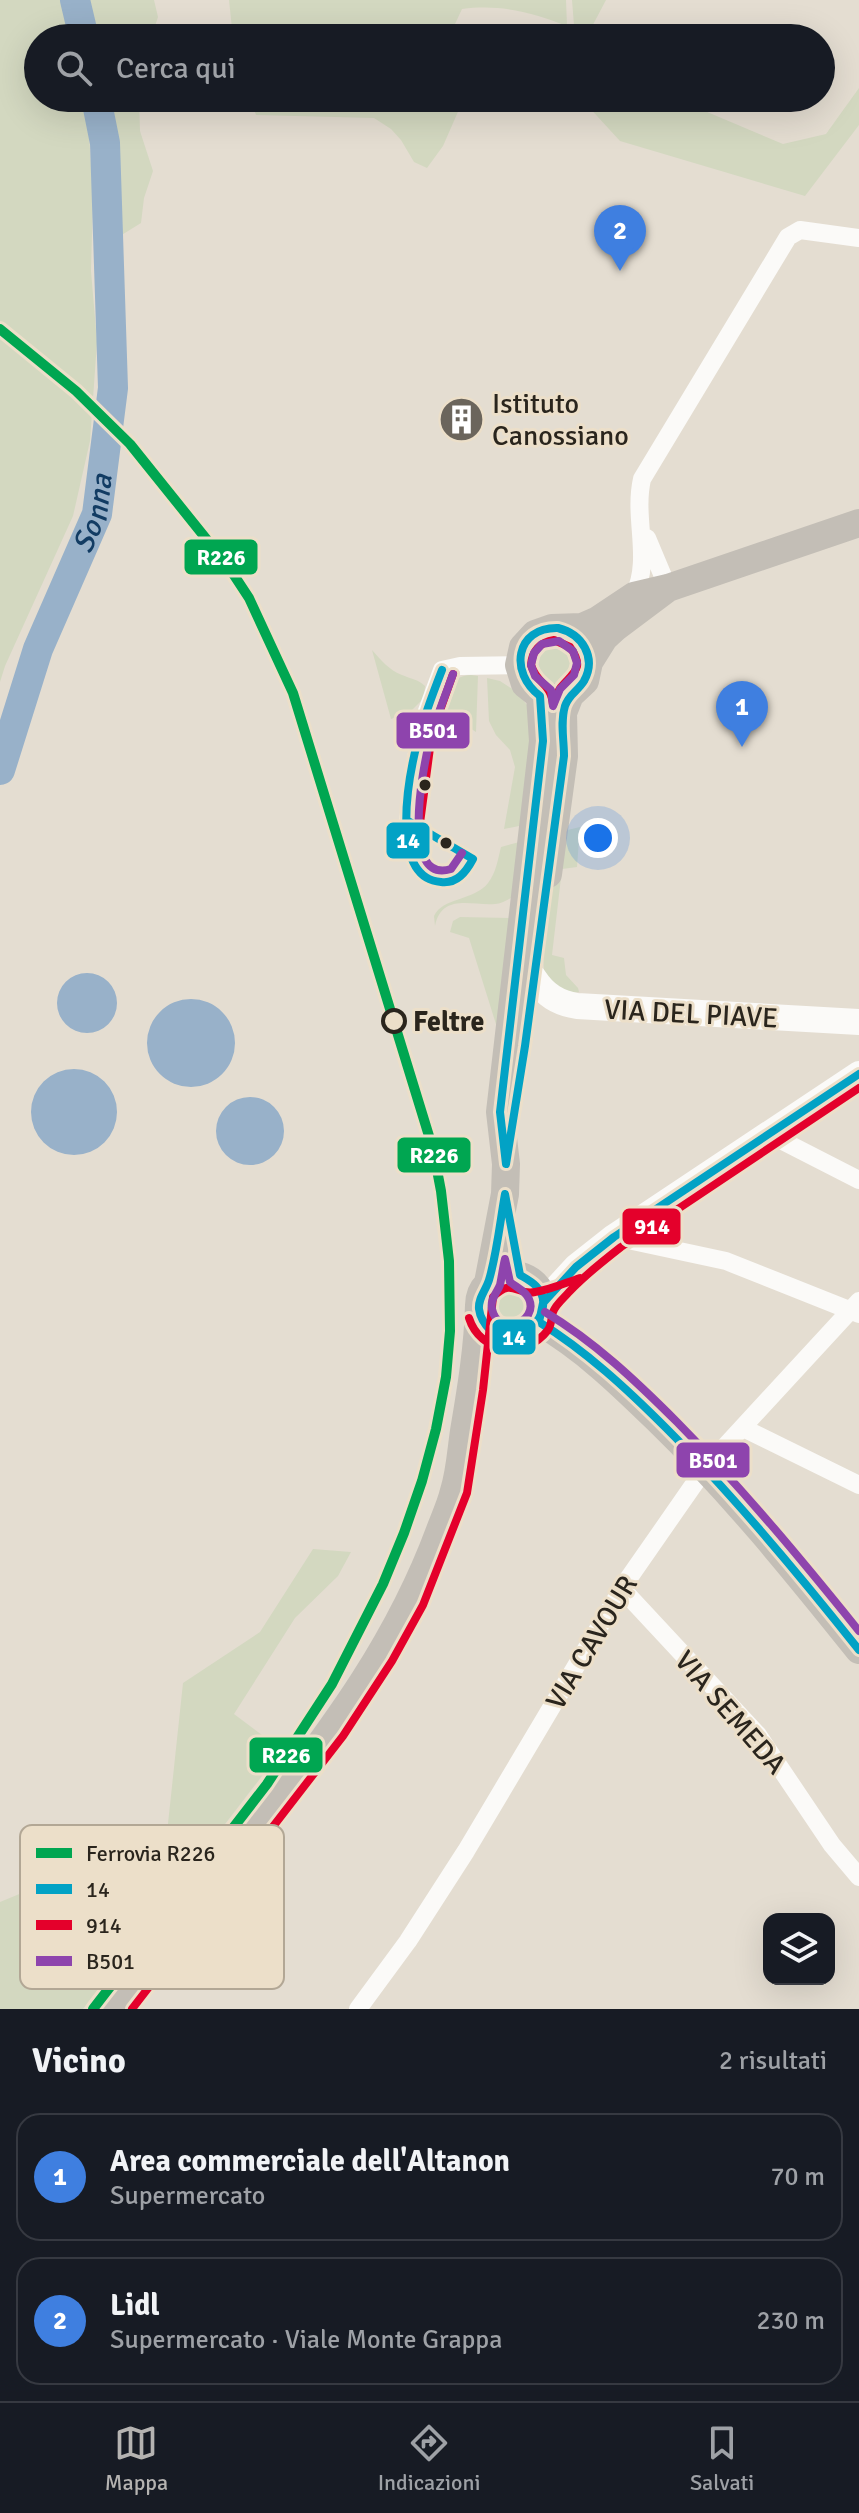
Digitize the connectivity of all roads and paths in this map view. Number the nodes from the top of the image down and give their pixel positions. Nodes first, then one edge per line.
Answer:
1 (859, 238) edge
2 (859, 523) edge
3 (641, 524) junction
4 (668, 588) junction
5 (634, 596) junction
6 (561, 629) junction
7 (589, 662) junction
8 (519, 665) junction
9 (570, 695) junction
10 (540, 696) junction
11 (408, 821) dead end
12 (534, 978) junction
13 (859, 1022) edge
14 (859, 1074) edge
15 (769, 1134) junction
16 (506, 1164) junction
17 (859, 1180) edge
18 (505, 1194) junction
19 (614, 1237) junction
20 (488, 1283) junction
21 (539, 1303) junction
22 (857, 1309) edge
23 (480, 1314) junction
24 (505, 1338) junction
25 (471, 1388) junction
26 (743, 1428) junction
27 (706, 1467) junction
28 (859, 1485) edge
29 (623, 1590) junction
30 (859, 1650) edge
31 (259, 1825) edge
32 (859, 1877) edge
33 (132, 1989) edge
34 (117, 2009) edge
35 (358, 2009) edge

1 - 3 street
2 - 4 main road
3 - 4 street
3 - 5 street
4 - 5 main road
4 - 7 main road
5 - 6 main road
6 - 7 main road
6 - 8 main road
7 - 9 main road
8 - 10 main road
8 - 11 street
9 - 10 main road
9 - 12 main road
10 - 16 main road
12 - 13 street, VIA DEL PIAVE
12 - 16 main road
14 - 15 street
15 - 17 street
15 - 19 street
16 - 18 main road
18 - 20 main road
18 - 21 main road
19 - 21 street
19 - 22 street
20 - 21 main road
20 - 23 main road
21 - 24 main road
21 - 27 main road
22 - 26 street, VIA CAVOUR
23 - 24 main road
23 - 25 main road
24 - 25 main road
25 - 31 main road
26 - 27 street, VIA CAVOUR
26 - 28 street
27 - 29 street, VIA CAVOUR
27 - 30 main road
29 - 32 street, VIA SEMEDA
29 - 35 street, VIA CAVOUR
33 - 34 main road

